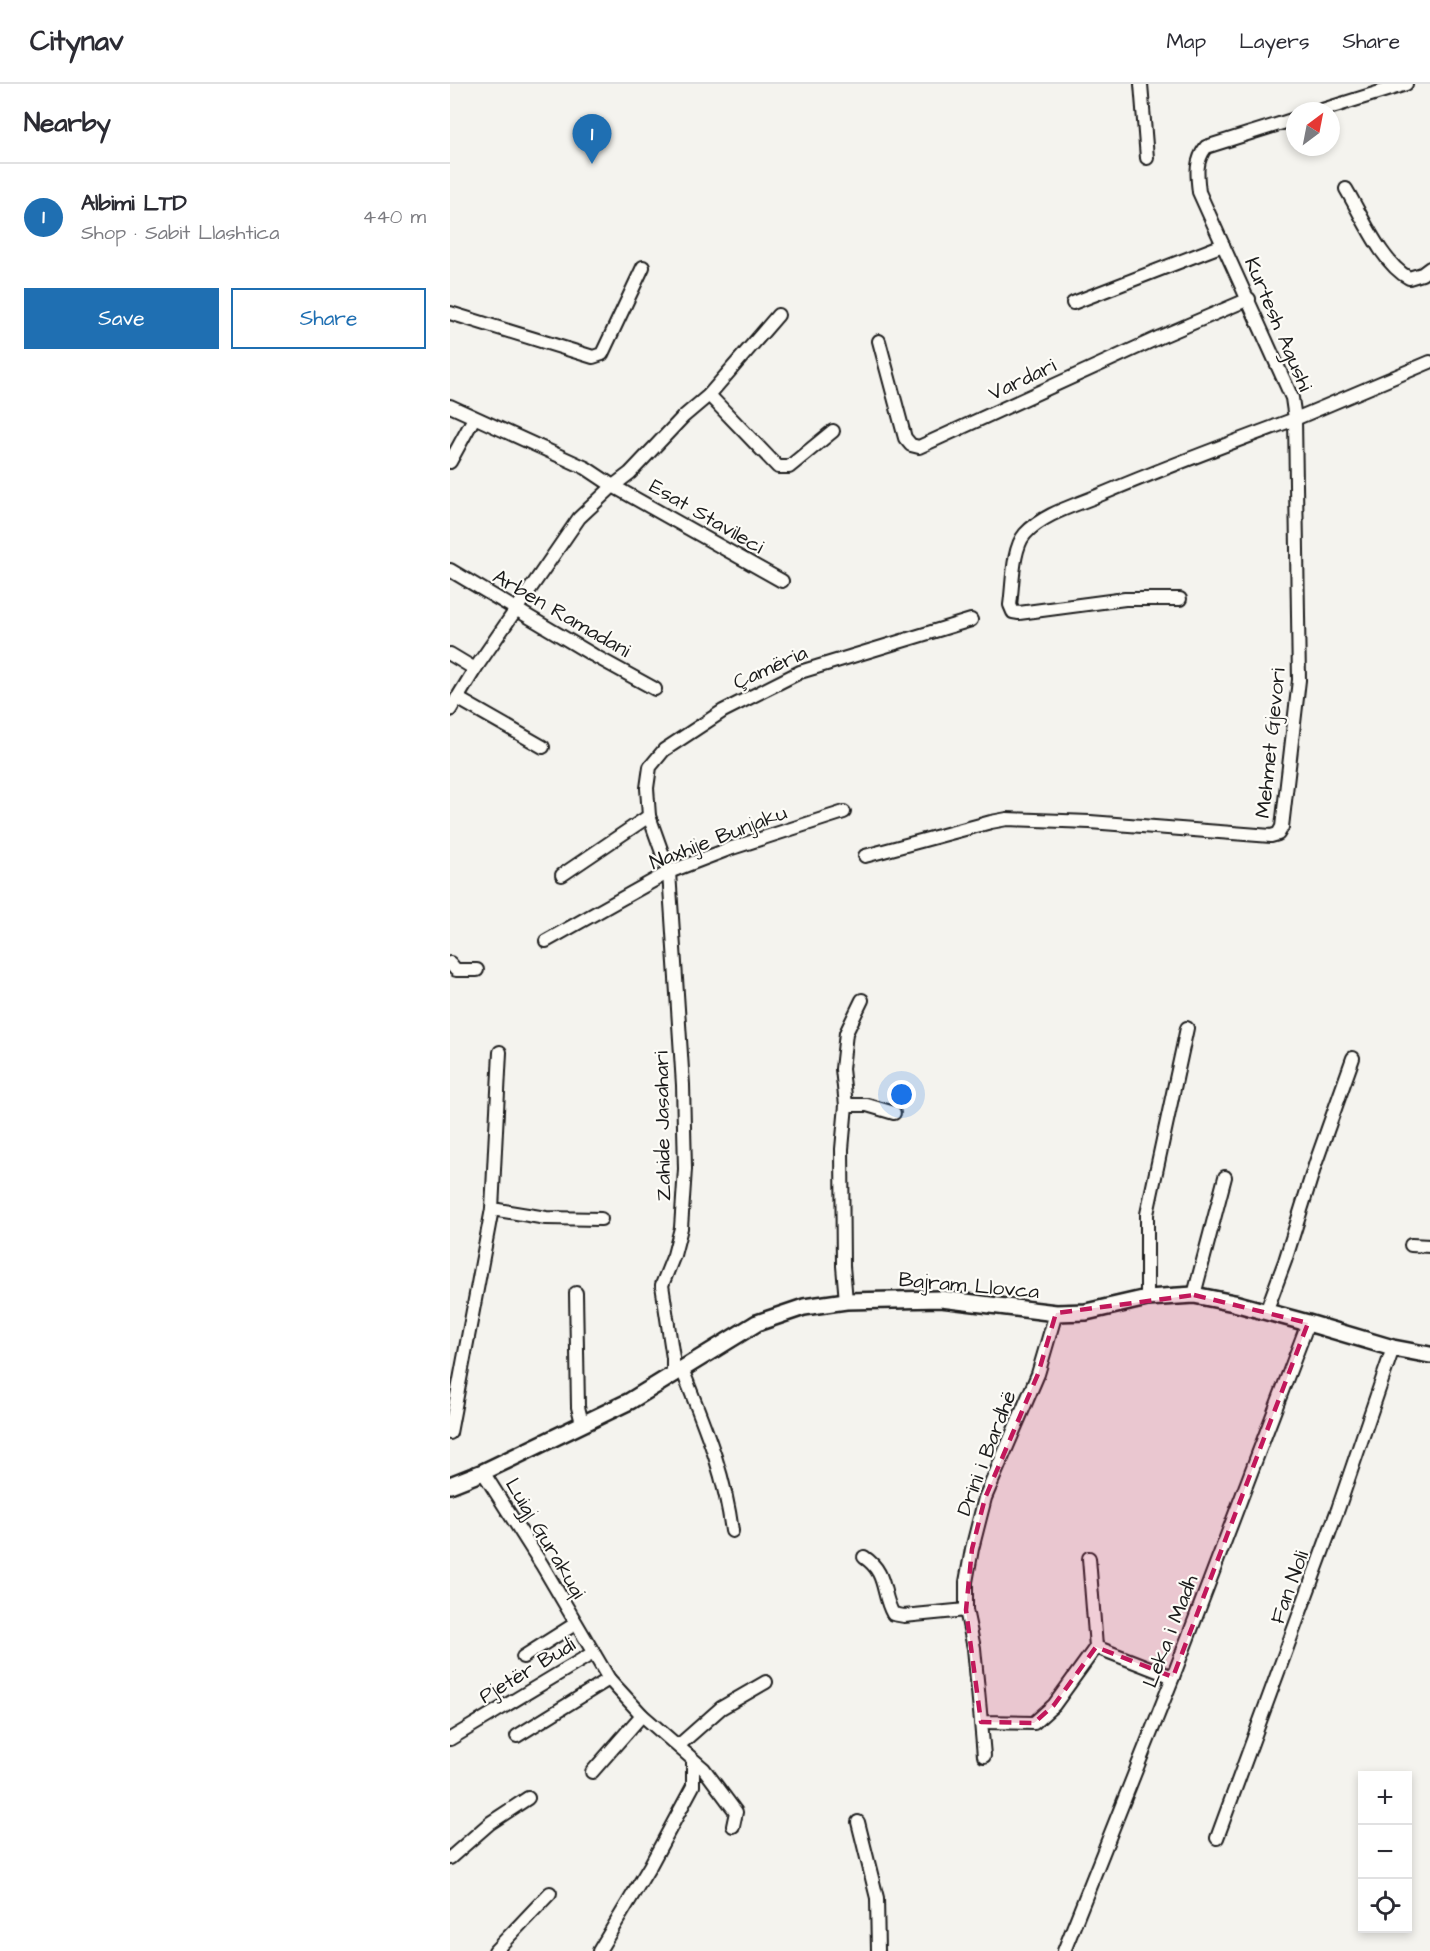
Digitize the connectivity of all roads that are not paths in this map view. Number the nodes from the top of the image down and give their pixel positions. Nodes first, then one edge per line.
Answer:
1 (1141, 84) edge
2 (1406, 84) edge
3 (1340, 104) edge
4 (1286, 122) edge
5 (1148, 158) dead end
6 (1346, 189) dead end
7 (1223, 245) junction
8 (643, 267) dead end
9 (1430, 268) edge
10 (1249, 299) junction
11 (1073, 303) dead end
12 (450, 313) edge
13 (778, 315) dead end
14 (879, 341) dead end
15 (1430, 362) edge
16 (709, 395) junction
17 (450, 406) edge
18 (474, 418) junction
19 (1295, 419) junction
20 (833, 431) dead end
21 (450, 462) edge
22 (613, 486) junction
23 (450, 570) edge
24 (782, 581) dead end
25 (1180, 599) dead end
26 (518, 609) junction
27 (971, 620) dead end
28 (450, 654) edge
29 (476, 669) junction
30 (655, 689) dead end
31 (458, 698) junction
32 (450, 710) edge
33 (543, 747) dead end
34 (844, 812) dead end
35 (649, 816) junction
36 (865, 856) dead end
37 (669, 872) junction
38 (562, 874) dead end
39 (546, 941) dead end
40 (450, 963) edge
41 (477, 970) dead end
42 (862, 1000) dead end
43 (1187, 1028) dead end
44 (500, 1052) dead end
45 (1353, 1058) dead end
46 (846, 1105) junction
47 (894, 1113) dead end
48 (1225, 1177) dead end
49 (492, 1209) junction
50 (601, 1219) dead end
51 (1411, 1245) dead end
52 (1430, 1246) edge
53 (576, 1293) dead end
54 (1194, 1295) junction
55 (1147, 1298) junction
56 (846, 1301) junction
57 (1266, 1312) junction
58 (1056, 1313) junction
59 (1308, 1323) junction
60 (1393, 1348) junction
61 (1430, 1355) edge
62 (678, 1372) junction
63 (582, 1423) junction
64 (450, 1433) edge
65 (483, 1472) junction
66 (450, 1485) edge
67 (732, 1531) dead end
68 (864, 1557) dead end
69 (1089, 1558) dead end
70 (966, 1611) junction
71 (575, 1624) junction
72 (1096, 1647) junction
73 (593, 1653) junction
74 (523, 1656) dead end
75 (1173, 1677) junction
76 (609, 1679) junction
77 (766, 1682) dead end
78 (642, 1715) junction
79 (981, 1722) junction
80 (517, 1736) dead end
81 (450, 1739) edge
82 (678, 1746) junction
83 (984, 1756) dead end
84 (693, 1760) junction
85 (592, 1772) dead end
86 (528, 1798) dead end
87 (858, 1822) dead end
88 (733, 1826) dead end
89 (1217, 1838) dead end
90 (450, 1858) edge
91 (550, 1893) dead end
92 (495, 1951) edge
93 (599, 1951) edge
94 (878, 1951) edge
95 (1064, 1951) edge

1 - 5 street
2 - 3 street
4 - 7 street, Kurtesh Agushi
6 - 9 street
7 - 10 street, Kurtesh Agushi
7 - 11 street, Kurtesh Agushi
8 - 12 street
10 - 14 street, Vardari
10 - 19 street, Kurtesh Agushi
13 - 16 street
15 - 19 street
16 - 20 street
16 - 22 street
17 - 18 street, Esat Stavileci
18 - 21 street
18 - 22 street, Esat Stavileci
19 - 25 street
19 - 36 street, Mehmet Gjevori
22 - 24 street, Esat Stavileci
22 - 26 street
23 - 26 street, Arben Ramadani
26 - 29 street
26 - 30 street, Arben Ramadani
27 - 35 street, Çamëria
28 - 29 street
29 - 31 street
31 - 32 street
31 - 33 street
34 - 37 street, Naxhije Bunjaku
35 - 37 street, Çamëria
35 - 38 street
37 - 39 street, Naxhije Bunjaku
37 - 62 street, Zahide Jasahari
40 - 41 street
42 - 46 street
43 - 55 street
44 - 49 street
45 - 57 street
46 - 47 street
46 - 56 street
48 - 54 street
49 - 50 street
49 - 64 street
51 - 52 street
53 - 63 street
54 - 55 street, Bajram Llovca
54 - 57 street, Bajram Llovca
55 - 58 street, Bajram Llovca
56 - 58 street, Bajram Llovca
56 - 62 street, Bajram Llovca
57 - 59 street, Bajram Llovca
58 - 70 street, Drini i Bardhë
59 - 60 street, Bajram Llovca
59 - 75 street, Leka i Madh
60 - 61 street, Bajram Llovca
60 - 89 street, Fan Noli
62 - 63 street, Bajram Llovca
62 - 67 street
63 - 65 street, Bajram Llovca
65 - 66 street, Bajram Llovca
65 - 71 street, Luigj Gurakuqi
68 - 70 street
69 - 72 street
70 - 79 street, Drini i Bardhë
71 - 73 street, Luigj Gurakuqi
71 - 74 street, Luigj Gurakuqi
72 - 75 street
72 - 79 street
73 - 76 street, Luigj Gurakuqi
73 - 81 street, Pjetër Budi
75 - 95 street, Leka i Madh
76 - 78 street, Luigj Gurakuqi
76 - 80 street
77 - 82 street
78 - 82 street, Luigj Gurakuqi
78 - 85 street
79 - 83 street, Drini i Bardhë
82 - 84 street, Luigj Gurakuqi
84 - 88 street, Luigj Gurakuqi
84 - 93 street
86 - 90 street
87 - 94 street
91 - 92 street

